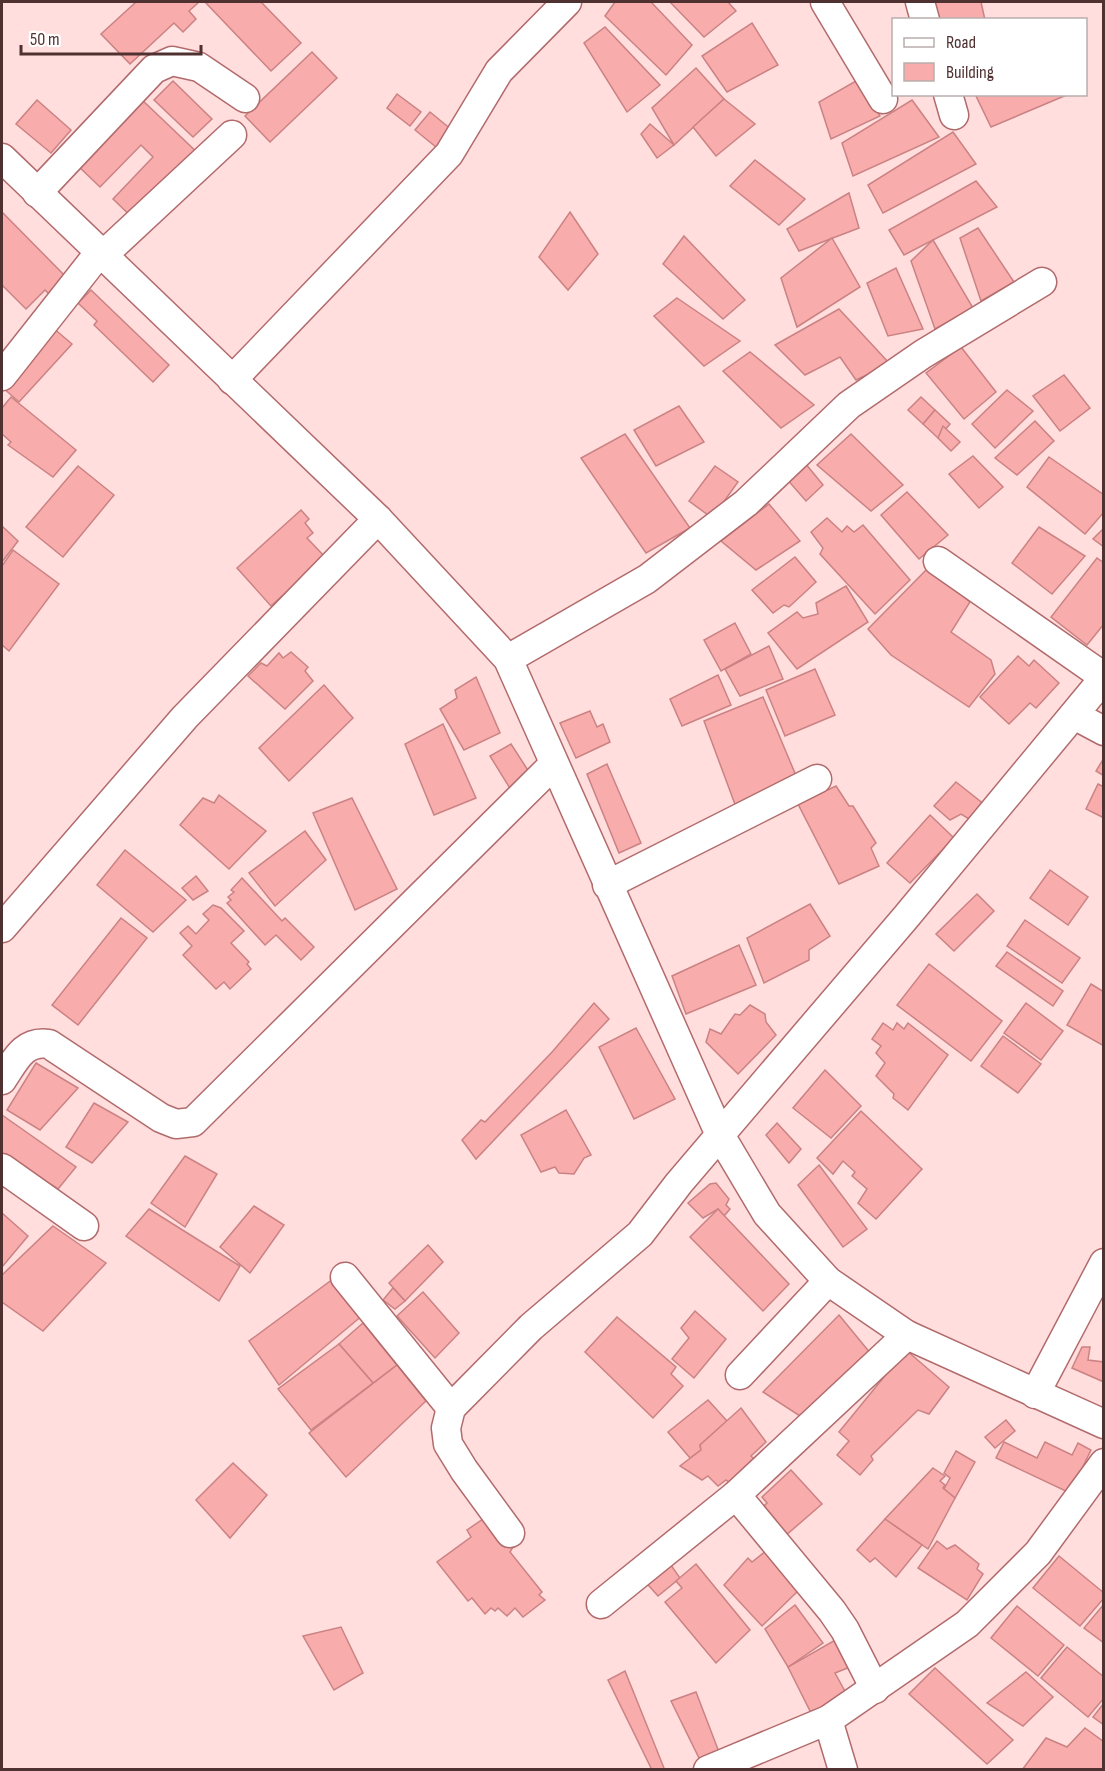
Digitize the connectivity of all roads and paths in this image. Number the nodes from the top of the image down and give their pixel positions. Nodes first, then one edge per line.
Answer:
1 (567, 2) edge
2 (825, 2) edge
3 (920, 2) edge
4 (924, 18) edge
5 (244, 98) dead end
6 (883, 99) dead end
7 (232, 135) dead end
8 (2, 158) edge
9 (37, 193) junction
10 (101, 254) junction
11 (1042, 282) dead end
12 (2, 376) edge
13 (232, 380) junction
14 (378, 519) junction
15 (938, 561) dead end
16 (508, 659) junction
17 (1104, 678) edge
18 (1074, 715) junction
19 (1104, 731) edge
20 (554, 764) junction
21 (817, 779) dead end
22 (607, 885) junction
23 (2, 928) edge
24 (2, 1080) edge
25 (720, 1135) junction
26 (2, 1168) edge
27 (84, 1227) dead end
28 (1104, 1263) edge
29 (345, 1277) dead end
30 (828, 1281) junction
31 (907, 1335) junction
32 (740, 1375) dead end
33 (1035, 1395) junction
34 (451, 1408) junction
35 (1104, 1424) edge
36 (1104, 1463) edge
37 (736, 1496) junction
38 (510, 1533) dead end
39 (601, 1604) dead end
40 (875, 1689) junction
41 (828, 1720) junction
42 (708, 1770) edge
43 (843, 1770) edge

1 - 13 street
2 - 6 street
3 - 4 street
5 - 9 street
7 - 10 street
8 - 9 street
9 - 10 street
10 - 12 street
10 - 13 street
11 - 16 street
13 - 14 street
14 - 16 street
14 - 23 street
15 - 17 street
16 - 20 street
17 - 18 street
18 - 19 street
18 - 25 street
20 - 22 street
20 - 24 street
21 - 22 street
22 - 25 street
25 - 30 street
25 - 34 street
26 - 27 street
28 - 33 street
29 - 34 street
30 - 31 street
30 - 32 street
31 - 33 street
31 - 37 street
33 - 35 street
34 - 38 street
36 - 40 street
37 - 39 street
37 - 40 street
40 - 41 street
41 - 42 street
41 - 43 street

